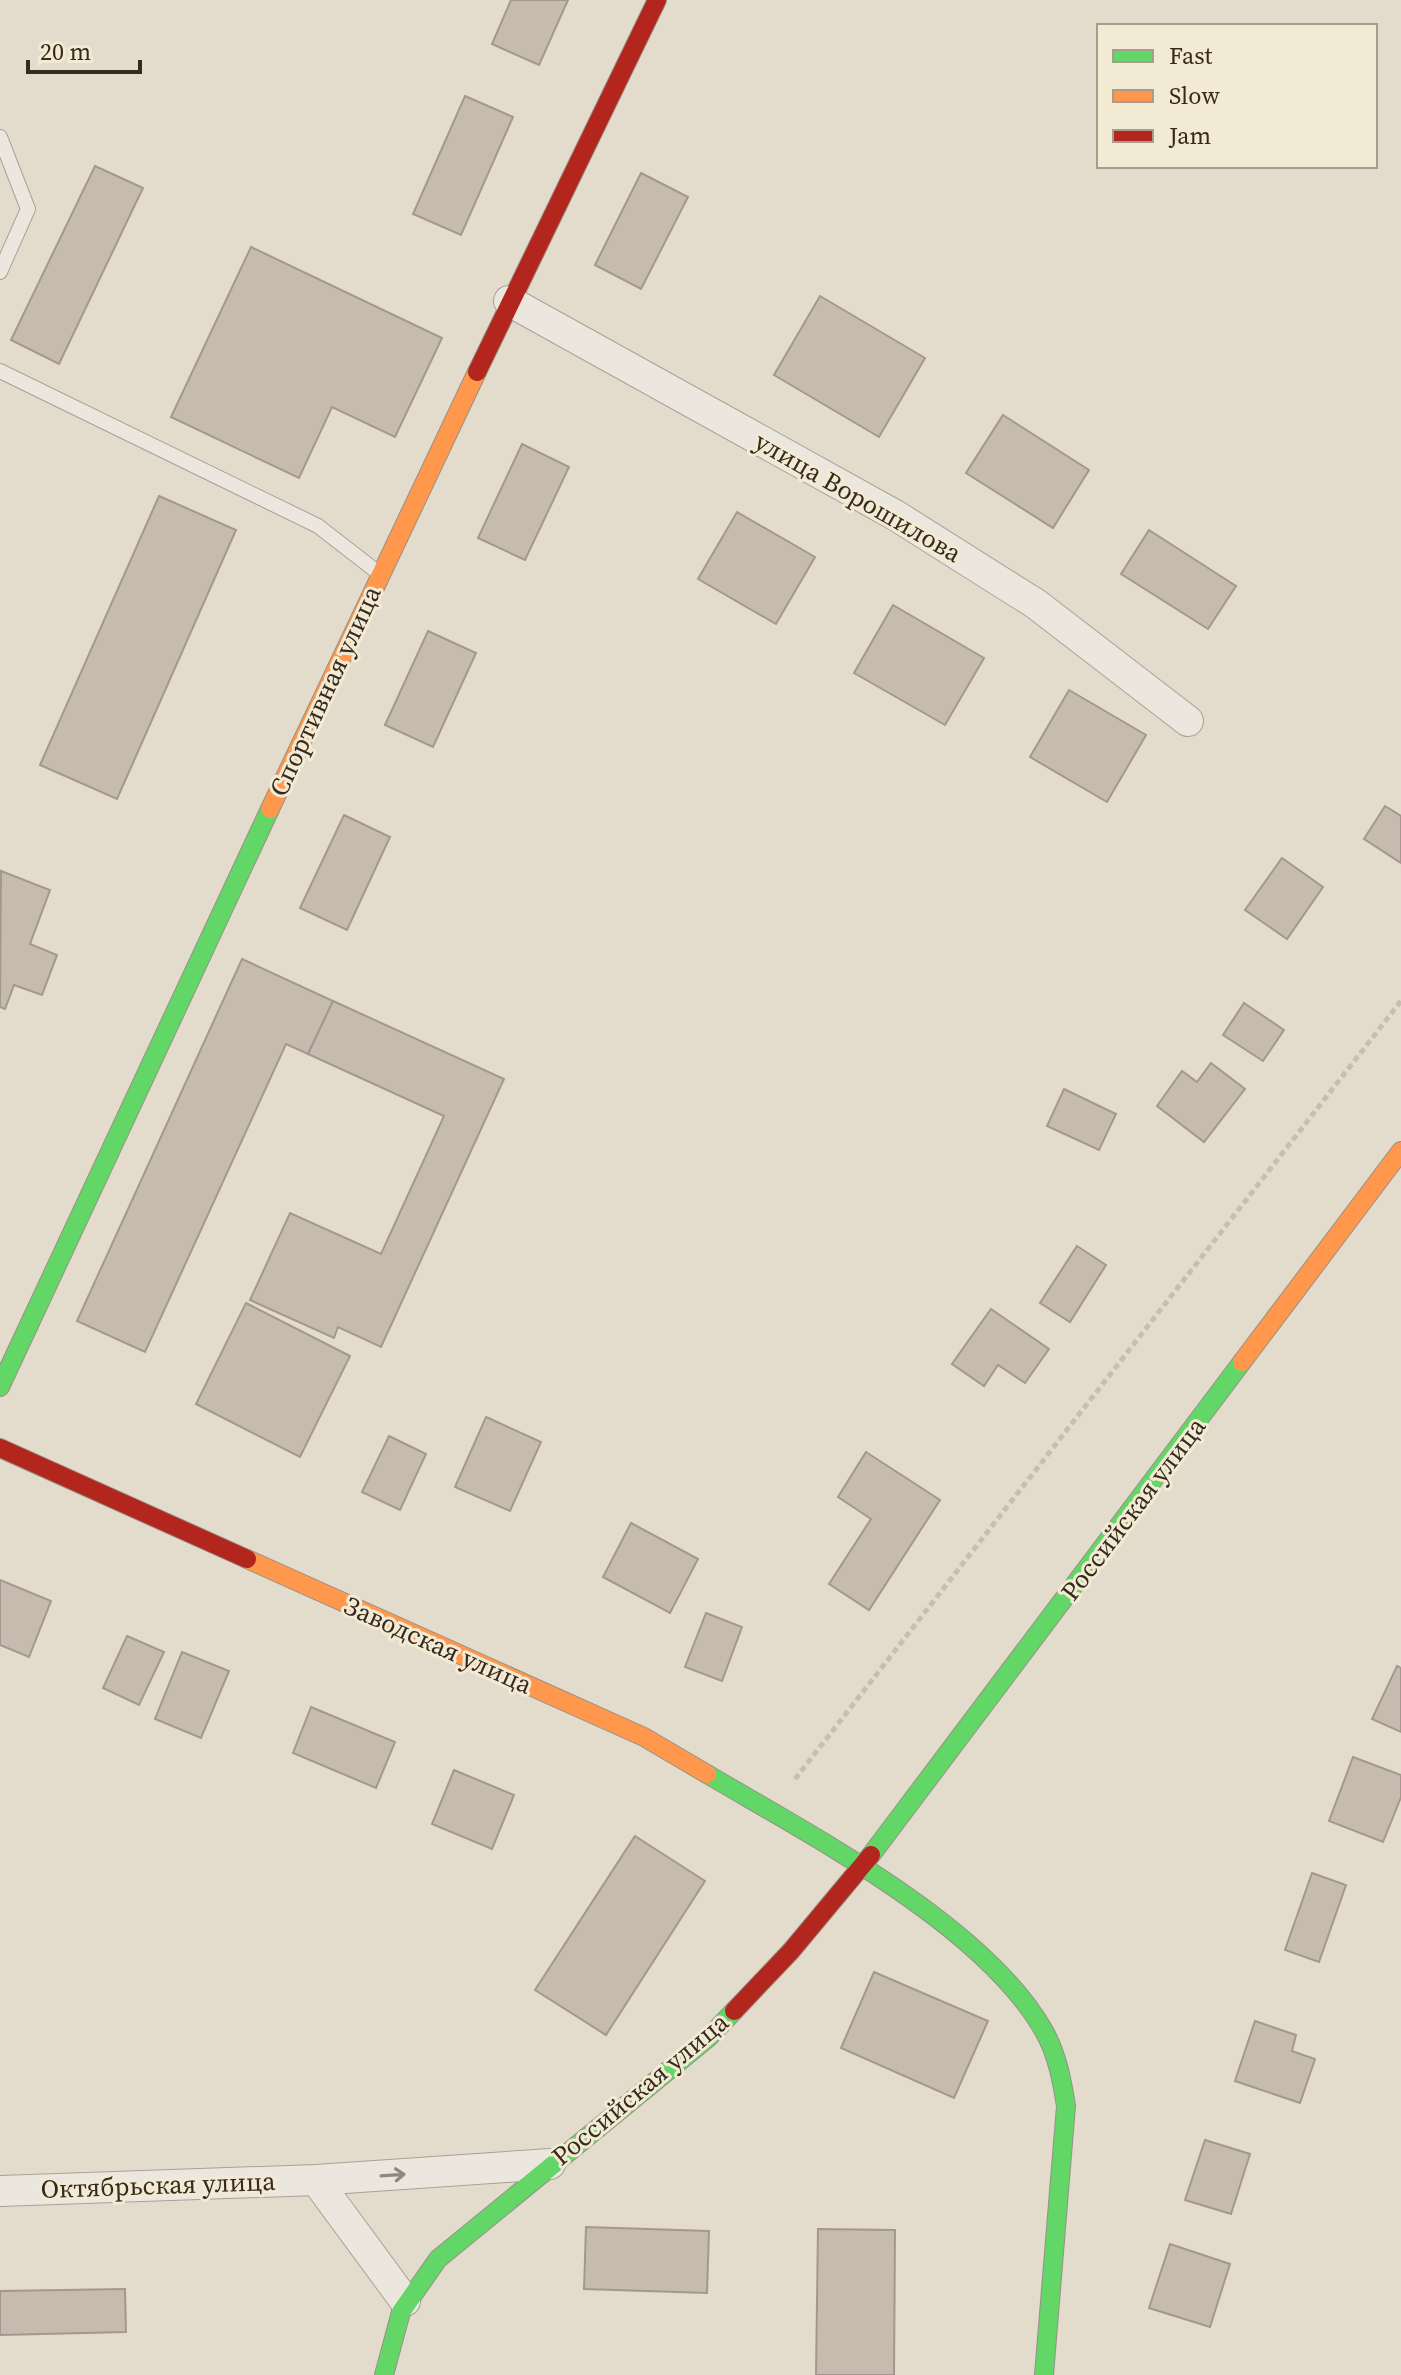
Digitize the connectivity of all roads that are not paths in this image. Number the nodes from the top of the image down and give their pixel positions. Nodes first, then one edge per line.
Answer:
1 (657, 0) edge
2 (0, 137) edge
3 (0, 272) edge
4 (509, 301) junction
5 (0, 371) edge
6 (380, 574) junction
7 (1188, 721) dead end
8 (1401, 1151) edge
9 (0, 1387) edge
10 (0, 1448) edge
11 (863, 1866) junction
12 (550, 2164) junction
13 (316, 2180) junction
14 (0, 2191) edge
15 (405, 2301) junction
16 (384, 2375) edge
17 (1044, 2375) edge

1 - 4 street, Спортивная улица
2 - 3 lane
4 - 6 street, Спортивная улица
4 - 7 street, улица Ворошилова
5 - 6 lane
6 - 9 street, Спортивная улица
8 - 11 street, Российская улица
10 - 11 street, Заводская улица
11 - 12 street, Российская улица
11 - 17 street
13 -> 12 street, Октябрьская улица
12 - 15 street, Российская улица
13 - 14 street, Октябрьская улица
13 - 15 street
15 - 16 street

